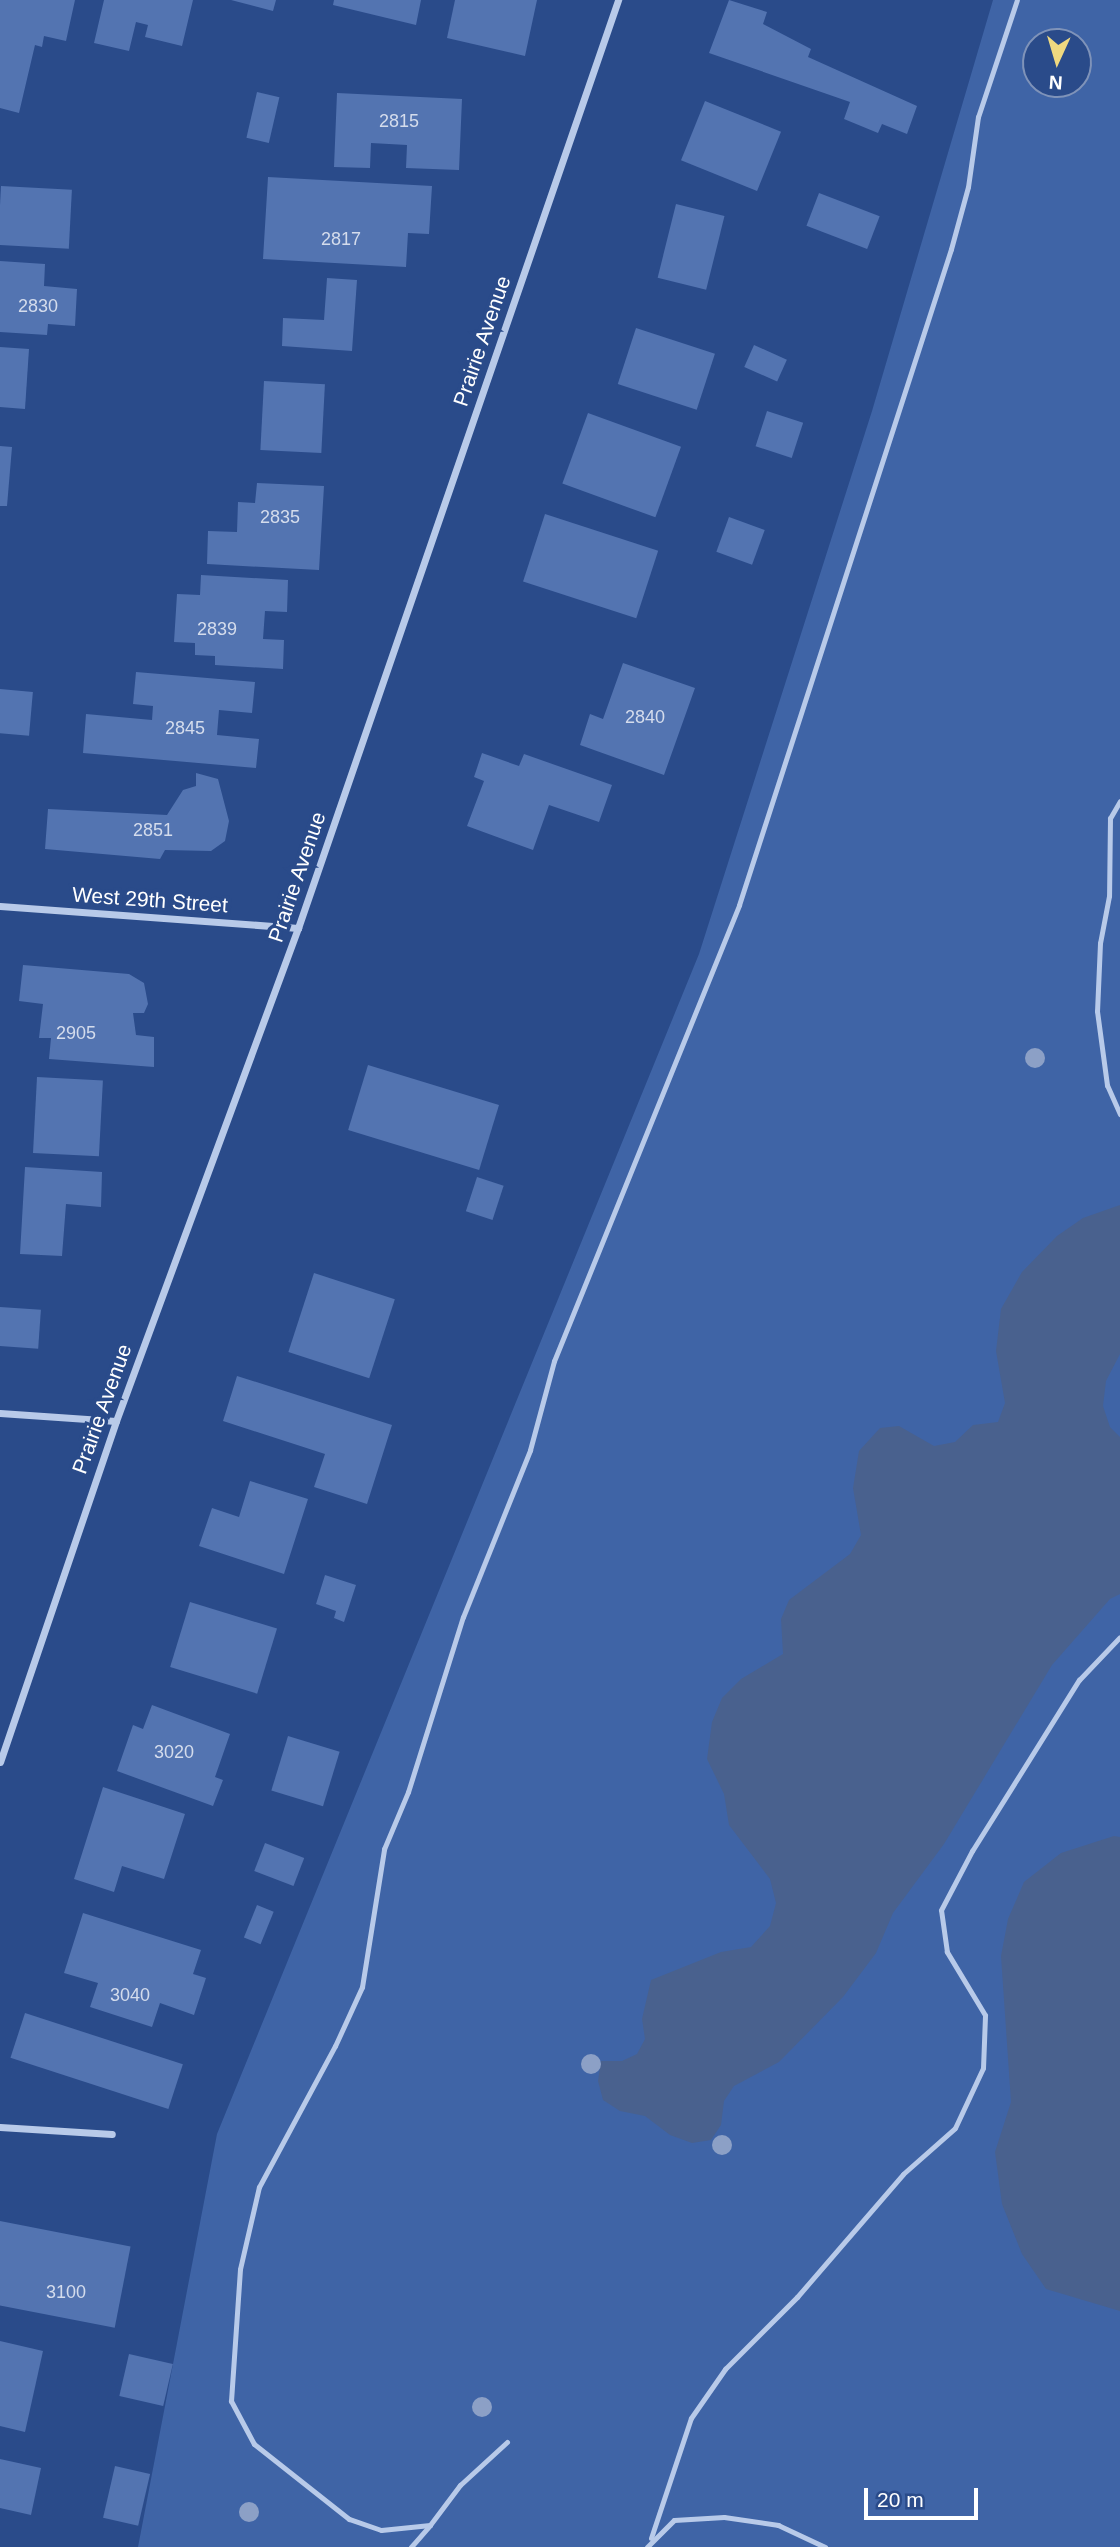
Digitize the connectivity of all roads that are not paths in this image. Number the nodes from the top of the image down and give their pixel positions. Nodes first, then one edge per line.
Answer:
1 (618, 0) edge
2 (1017, 0) edge
3 (1120, 801) edge
4 (0, 906) edge
5 (298, 928) junction
6 (1120, 1114) edge
7 (0, 1413) edge
8 (116, 1421) junction
9 (1120, 1637) edge
10 (0, 1762) edge
11 (0, 2127) edge
12 (112, 2134) dead end
13 (507, 2442) dead end
14 (430, 2525) junction
15 (651, 2538) junction
16 (411, 2547) edge
17 (647, 2547) edge
18 (825, 2547) edge

1 - 5 street, Prairie Avenue
2 - 14 lane
3 - 6 lane
4 - 5 street, West 29th Street
5 - 8 street, Prairie Avenue
7 - 8 street
8 - 10 street, Prairie Avenue
9 - 15 lane
11 - 12 street
13 - 14 lane
14 - 16 lane
15 - 17 lane
15 - 18 lane

